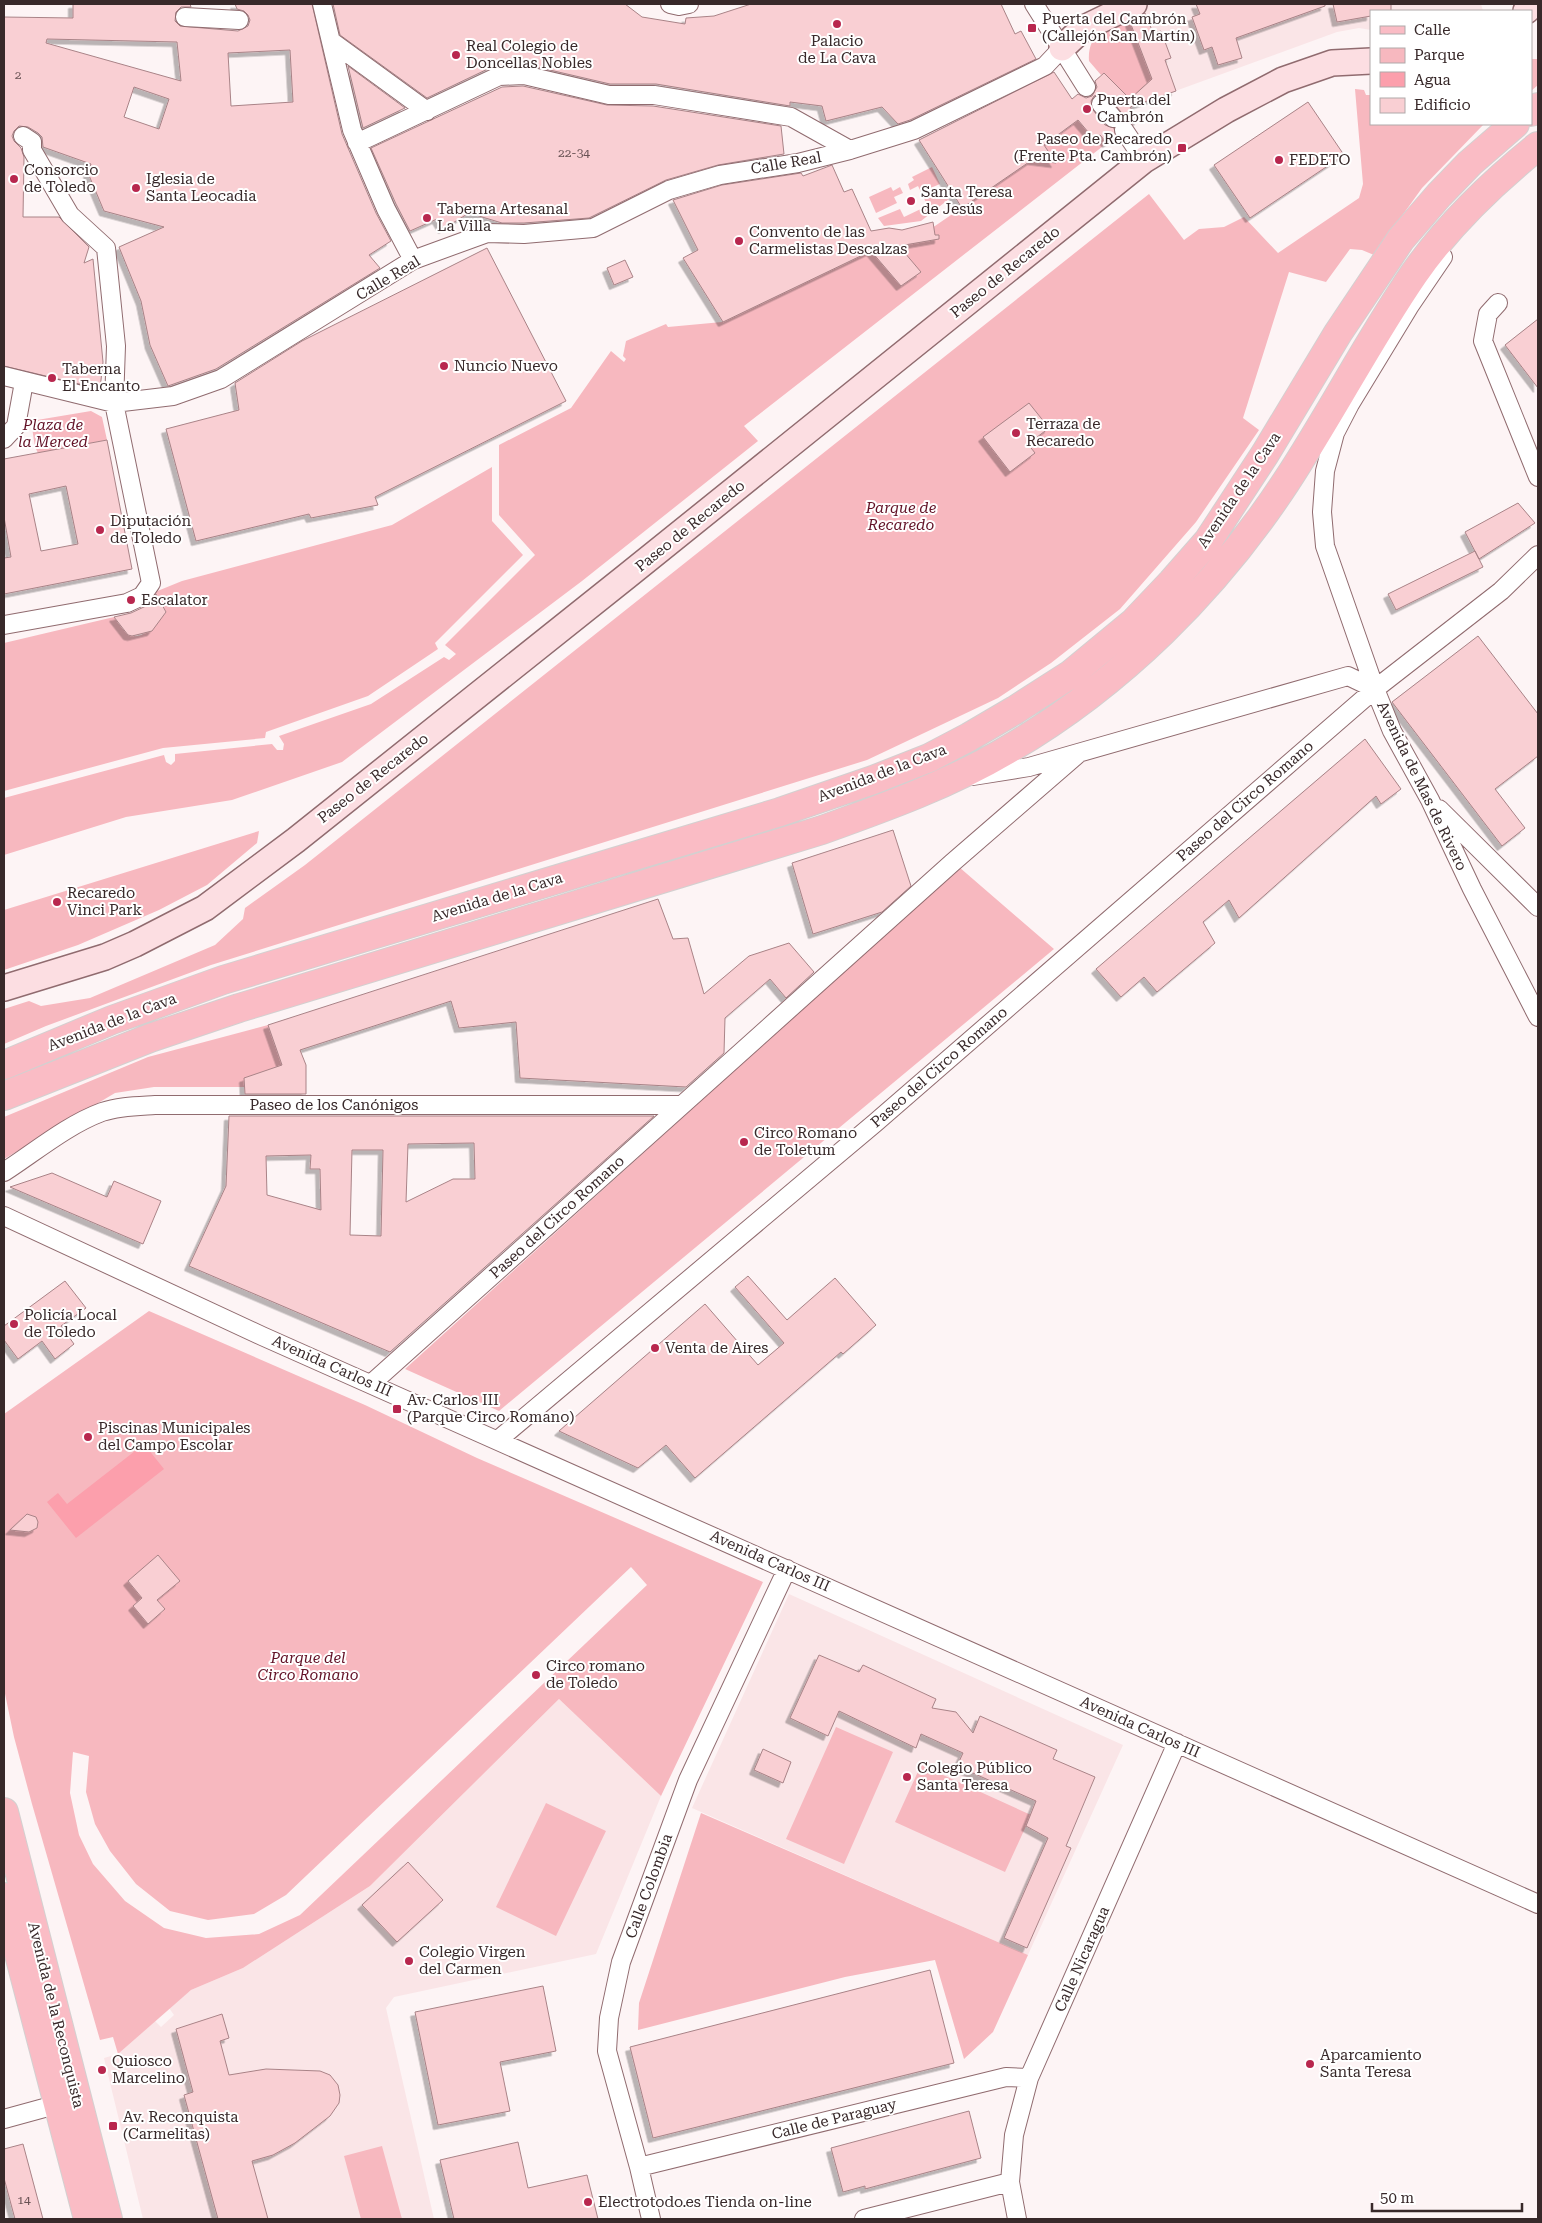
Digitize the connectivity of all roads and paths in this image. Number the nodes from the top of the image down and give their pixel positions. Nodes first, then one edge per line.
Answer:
1 (220, 4) edge
2 (322, 4) edge
3 (670, 4) edge
4 (689, 4) edge
5 (1034, 4) edge
6 (1134, 4) edge
7 (185, 17) dead end
8 (208, 17) junction
9 (239, 20) dead end
10 (331, 41) junction
11 (1062, 48) junction
12 (1370, 61) edge
13 (1086, 87) dead end
14 (1101, 104) dead end
15 (427, 111) junction
16 (1514, 125) edge
17 (23, 136) dead end
18 (357, 143) junction
19 (1538, 146) edge
20 (850, 150) junction
21 (1144, 160) junction
22 (1498, 180) junction
23 (413, 260) junction
24 (1498, 303) dead end
25 (4, 376) edge
26 (24, 382) junction
27 (114, 403) junction
28 (4, 439) edge
29 (1538, 477) edge
30 (1325, 546) joint
31 (1538, 555) edge
32 (4, 625) edge
33 (1375, 689) junction
34 (1079, 753) junction
35 (951, 780) junction
36 (1430, 800) junction
37 (1538, 907) edge
38 (4, 988) edge
39 (1538, 1017) edge
40 (4, 1065) edge
41 (4, 1096) edge
42 (682, 1105) junction
43 (4, 1172) edge
44 (4, 1216) edge
45 (371, 1384) junction
46 (498, 1440) junction
47 (787, 1569) junction
48 (1177, 1743) junction
49 (4, 1812) edge
50 (4, 1897) edge
51 (1538, 1904) edge
52 (1029, 2078) junction
53 (67, 2101) junction
54 (4, 2118) edge
55 (639, 2167) junction
56 (1010, 2182) junction
57 (88, 2219) edge
58 (108, 2219) edge
59 (650, 2219) edge
60 (864, 2219) edge
61 (1017, 2219) edge

1 - 8 street
2 - 10 street
3 - 4 street
5 - 11 street
6 - 11 street
7 - 8 street
8 - 9 street
10 - 15 street
10 - 18 street
11 - 13 street
11 - 20 street, Calle Real
12 - 21 street, Paseo de Recaredo
14 - 21 street
15 - 18 street
15 - 20 street
16 - 40 main road, Avenida de la Cava
17 - 27 street
18 - 23 street
19 - 22 main road, Avenida de la Cava
20 - 23 street, Calle Real
21 - 38 street, Paseo de Recaredo
22 - 30 street, Avenida de la Cava
22 - 35 main road, Avenida de la Cava
23 - 27 street, Calle Real
24 - 29 street
25 - 26 street
26 - 27 street
26 - 28 street
27 - 32 street
30 - 33 street, Avenida de Mas de Rivero
31 - 33 street, Paseo del Circo Romano
33 - 34 street
33 - 36 street, Avenida de Mas de Rivero
33 - 46 street, Paseo del Circo Romano
34 - 35 street
34 - 42 street, Paseo del Circo Romano
35 - 41 main road, Avenida de la Cava
36 - 37 street
36 - 39 street, Avenida de Mas de Rivero
42 - 43 street, Paseo de los Canónigos
42 - 45 street, Paseo del Circo Romano
44 - 45 street, Avenida Carlos III
45 - 46 street, Avenida Carlos III
46 - 47 street, Avenida Carlos III
47 - 48 street, Avenida Carlos III
47 - 55 street, Calle Colombia
48 - 51 street, Avenida Carlos III
48 - 52 street, Calle Nicaragua
49 - 53 main road, Avenida de la Reconquista
50 - 53 main road, Avenida de la Reconquista
52 - 55 street, Calle de Paraguay
52 - 56 street, Calle Nicaragua
53 - 54 street
53 - 57 main road, Avenida de la Reconquista
53 - 58 main road, Avenida de la Reconquista
55 - 59 street, Calle Colombia
56 - 60 street
56 - 61 street, Calle Nicaragua

